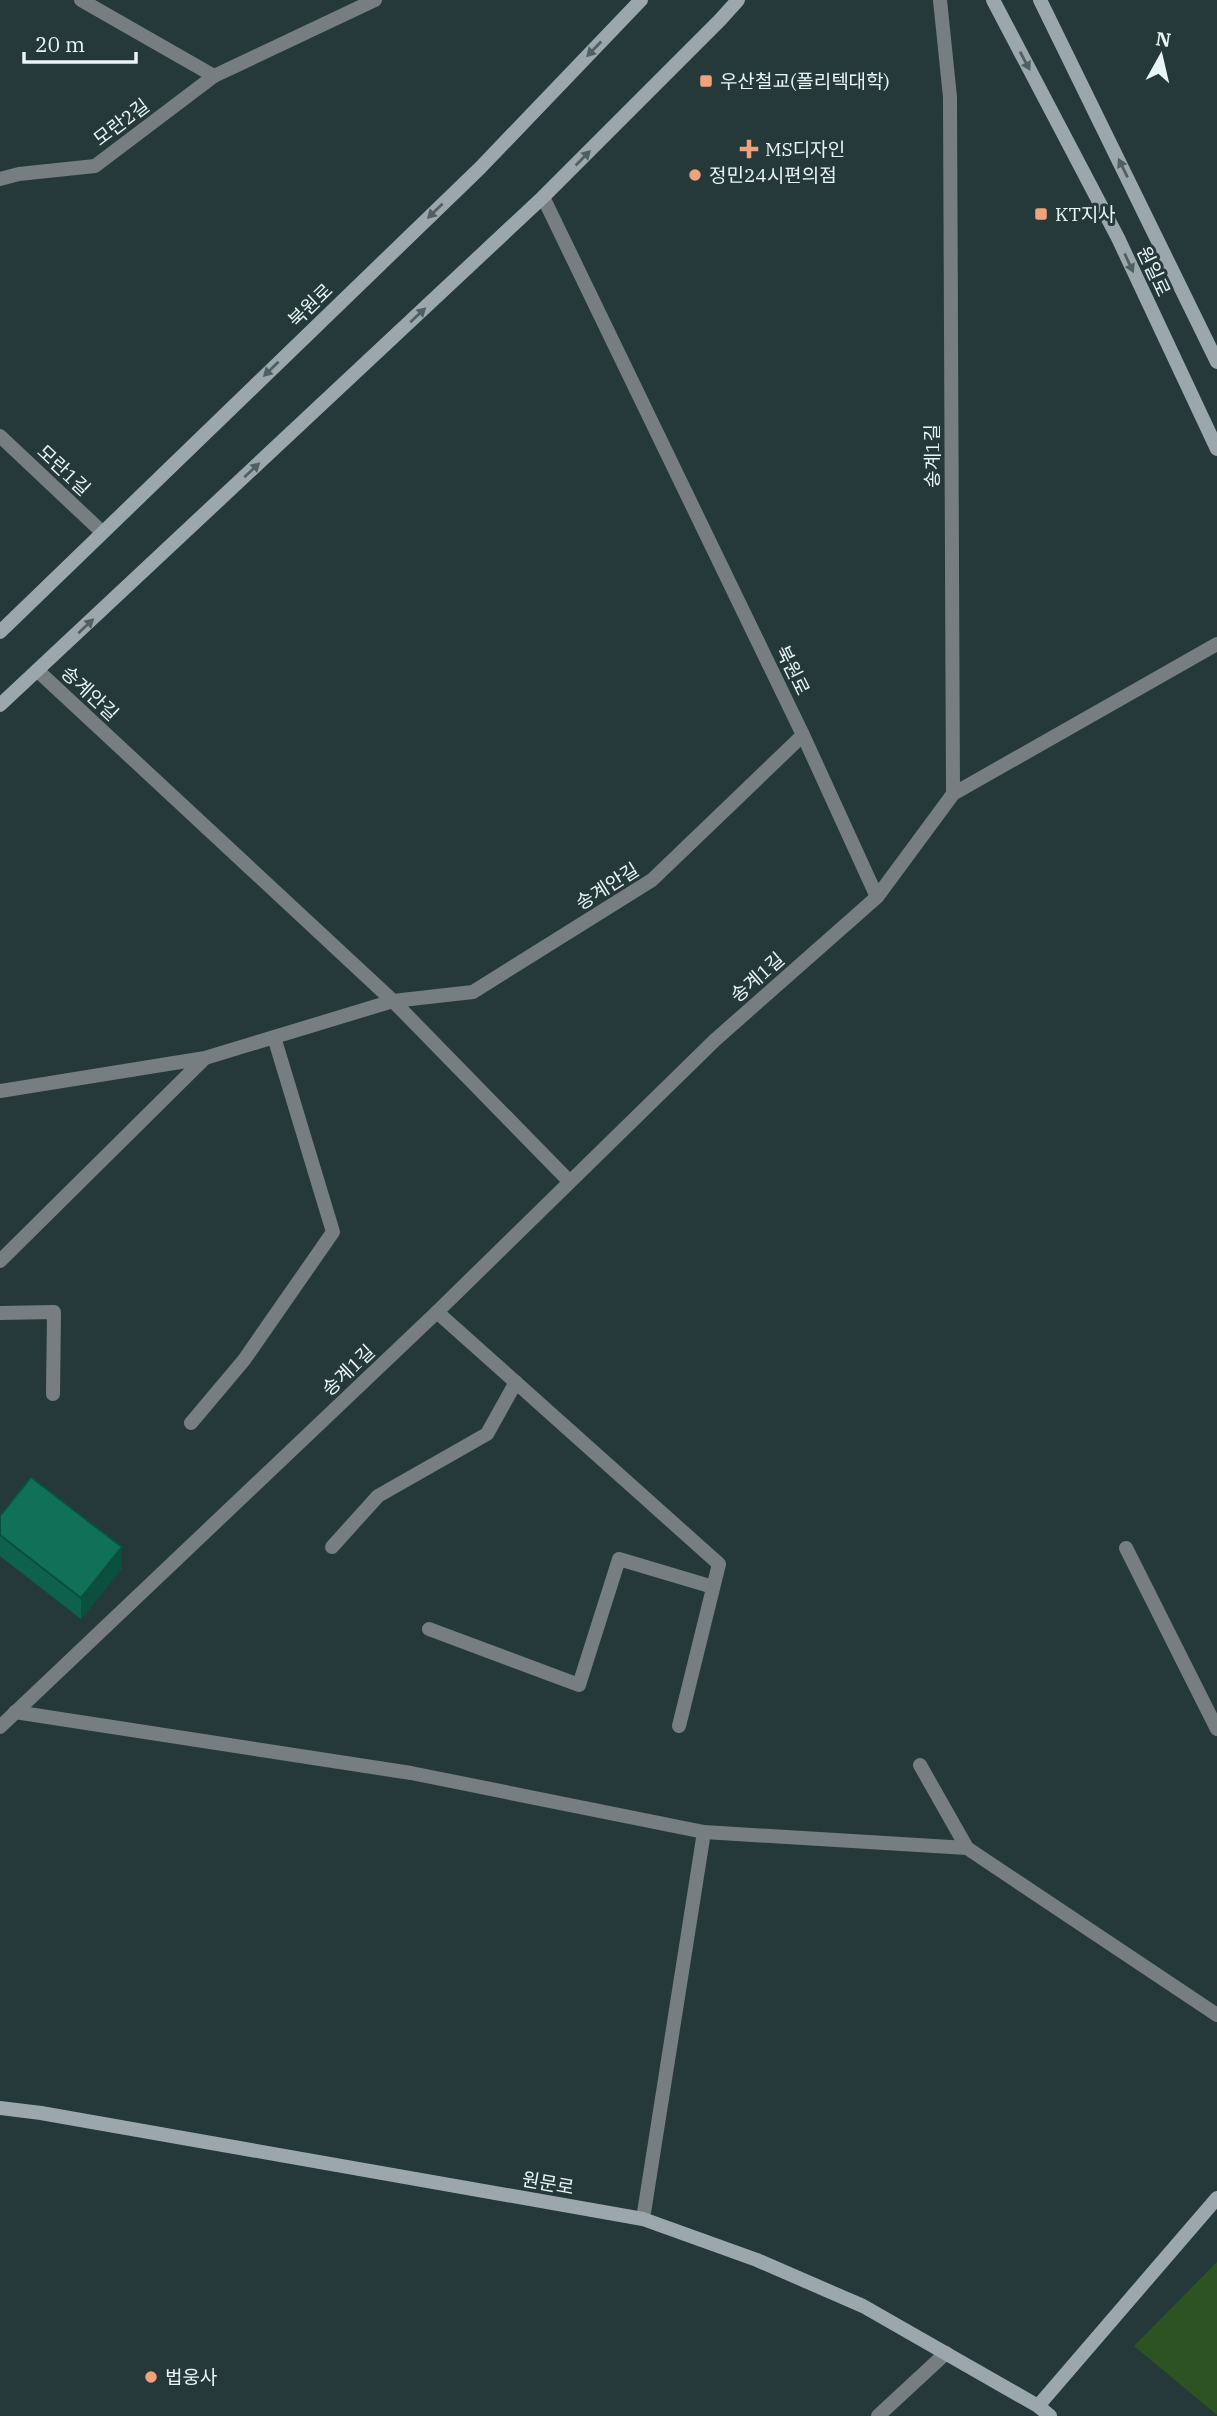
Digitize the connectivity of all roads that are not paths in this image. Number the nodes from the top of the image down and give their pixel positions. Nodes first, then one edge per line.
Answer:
1 (81, 0) edge
2 (375, 0) edge
3 (641, 0) edge
4 (738, 0) edge
5 (752, 0) edge
6 (940, 0) edge
7 (993, 0) edge
8 (1040, 0) edge
9 (720, 20) junction
10 (214, 76) junction
11 (0, 179) edge
12 (543, 197) junction
13 (1217, 362) edge
14 (0, 436) edge
15 (1217, 449) edge
16 (102, 532) junction
17 (0, 632) edge
18 (1217, 644) edge
19 (38, 671) junction
20 (0, 705) edge
21 (803, 735) junction
22 (953, 794) junction
23 (877, 897) junction
24 (393, 1001) junction
25 (274, 1037) junction
26 (205, 1058) junction
27 (0, 1091) edge
28 (569, 1181) junction
29 (0, 1261) edge
30 (437, 1312) junction
31 (0, 1313) edge
32 (516, 1382) junction
33 (53, 1394) dead end
34 (191, 1423) dead end
35 (332, 1547) dead end
36 (1126, 1548) dead end
37 (713, 1587) junction
38 (429, 1629) dead end
39 (15, 1712) junction
40 (679, 1726) dead end
41 (0, 1727) edge
42 (1217, 1729) edge
43 (920, 1765) dead end
44 (704, 1832) junction
45 (967, 1848) junction
46 (1217, 2015) edge
47 (0, 2108) edge
48 (1217, 2198) edge
49 (643, 2219) junction
50 (946, 2354) junction
51 (1044, 2411) edge
52 (878, 2416) edge

1 - 10 street
2 - 10 street, 모란2길
3 -> 16 street, 북원로
4 - 9 street
5 - 9 street
6 - 22 street, 송계1길
7 -> 15 street, 원일로
13 -> 8 street, 원일로
12 -> 9 street
10 - 11 street, 모란2길
19 -> 12 street
12 - 21 street, 북원로
14 - 16 street, 모란1길
16 - 17 street, 북원로
18 - 22 street
19 - 20 street
19 - 24 street, 송계안길
21 - 23 street, 북원로
21 - 24 street, 송계안길
22 - 23 street, 송계1길
23 - 28 street, 송계1길
24 - 25 street, 송계안길
24 - 28 street, 송계안길
25 - 26 street, 송계안길
25 - 34 street
26 - 27 street, 송계안길
26 - 29 street, 송계안길
28 - 30 street, 송계1길
30 - 32 street
30 - 39 street, 송계1길
31 - 33 street
32 - 35 street
32 - 37 street
36 - 42 street
37 - 38 street
37 - 40 street
39 - 41 street, 송계1길
39 - 44 street
43 - 45 street
44 - 45 street
44 - 49 street
45 - 46 street
47 - 49 street, 원문로
48 - 51 street
49 - 50 street, 원문로
50 - 51 street, 원문로
50 - 52 street

